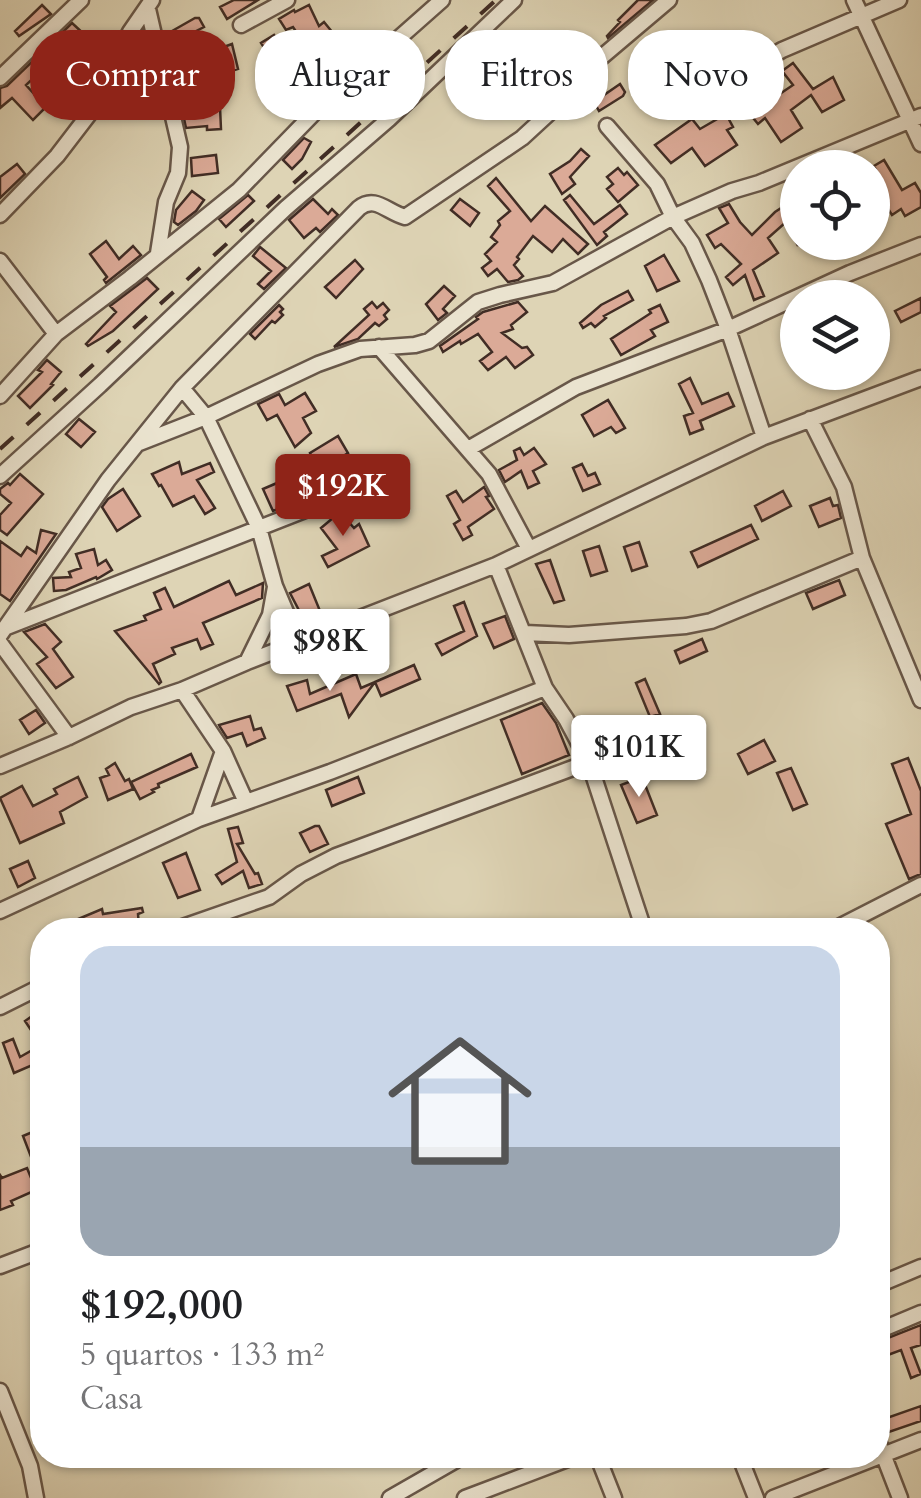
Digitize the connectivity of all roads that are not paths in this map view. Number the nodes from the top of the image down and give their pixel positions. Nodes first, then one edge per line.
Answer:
1 (81, 0) edge
2 (287, 0) edge
3 (442, 0) edge
4 (514, 0) edge
5 (668, 0) edge
6 (854, 0) edge
7 (899, 0) edge
8 (150, 5) edge
9 (862, 16) junction
10 (241, 25) dead end
11 (784, 49) edge
12 (0, 78) edge
13 (915, 118) edge
14 (607, 126) dead end
15 (921, 144) edge
16 (0, 215) edge
17 (674, 217) junction
18 (921, 245) edge
19 (158, 253) junction
20 (0, 261) edge
21 (728, 329) junction
22 (56, 334) junction
23 (379, 347) junction
24 (921, 378) edge
25 (182, 388) junction
26 (0, 396) edge
27 (206, 417) junction
28 (810, 419) junction
29 (764, 437) junction
30 (137, 444) junction
31 (468, 449) junction
32 (0, 476) edge
33 (384, 479) dead end
34 (259, 528) junction
35 (528, 548) junction
36 (862, 558) junction
37 (496, 565) junction
38 (275, 586) junction
39 (3, 631) edge
40 (524, 634) junction
41 (0, 643) edge
42 (299, 643) junction
43 (247, 662) junction
44 (545, 688) junction
45 (182, 690) junction
46 (921, 700) edge
47 (69, 738) junction
48 (224, 751) junction
49 (589, 762) junction
50 (0, 766) edge
51 (246, 802) junction
52 (199, 818) junction
53 (921, 885) edge
54 (0, 910) edge
55 (209, 918) edge
56 (640, 918) edge
57 (856, 918) edge
58 (30, 992) edge
59 (0, 1007) edge
60 (30, 1255) edge
61 (0, 1266) edge
62 (921, 1267) edge
63 (890, 1280) edge
64 (921, 1314) edge
65 (890, 1326) edge
66 (0, 1390) edge
67 (921, 1440) edge
68 (890, 1453) edge
69 (30, 1466) edge
70 (30, 1468) edge
71 (443, 1468) edge
72 (545, 1468) edge
73 (601, 1468) edge
74 (744, 1468) edge
75 (852, 1468) edge
76 (889, 1468) edge
77 (473, 1496) edge
78 (36, 1498) edge
79 (390, 1498) edge
80 (614, 1498) edge
81 (756, 1498) edge
82 (773, 1498) edge
83 (900, 1498) edge

1 - 12 street
2 - 10 street
3 - 19 street
4 - 32 street
5 - 25 street
6 - 9 street
7 - 9 street
8 - 16 street
8 - 19 street
9 - 11 street
9 - 13 street
13 - 15 street
13 - 17 street
14 - 17 street
17 - 21 street
17 - 23 street
18 - 21 street
19 - 22 street
20 - 22 street
21 - 29 street
21 - 31 street
22 - 26 street
23 - 27 street
23 - 31 street
24 - 28 street
25 - 27 street
25 - 30 street
27 - 30 street
27 - 34 street
28 - 29 street
28 - 36 street
29 - 35 street
30 - 39 street
31 - 35 street
33 - 34 street
34 - 38 street
34 - 39 street
35 - 37 street
36 - 40 street
36 - 46 street
37 - 40 street
37 - 42 street
38 - 42 street
38 - 43 street
40 - 44 street
41 - 47 street
42 - 43 street
43 - 45 street
44 - 49 street
44 - 51 street
45 - 47 street
45 - 48 street
47 - 50 street
48 - 51 street
48 - 52 street
49 - 55 street
49 - 56 street
51 - 52 street
52 - 54 street
53 - 57 street
58 - 59 street
60 - 61 street
62 - 63 street
64 - 65 street
66 - 69 street
67 - 68 street
70 - 78 street
71 - 79 street
72 - 77 street
73 - 80 street
74 - 81 street
75 - 82 street
76 - 83 street

